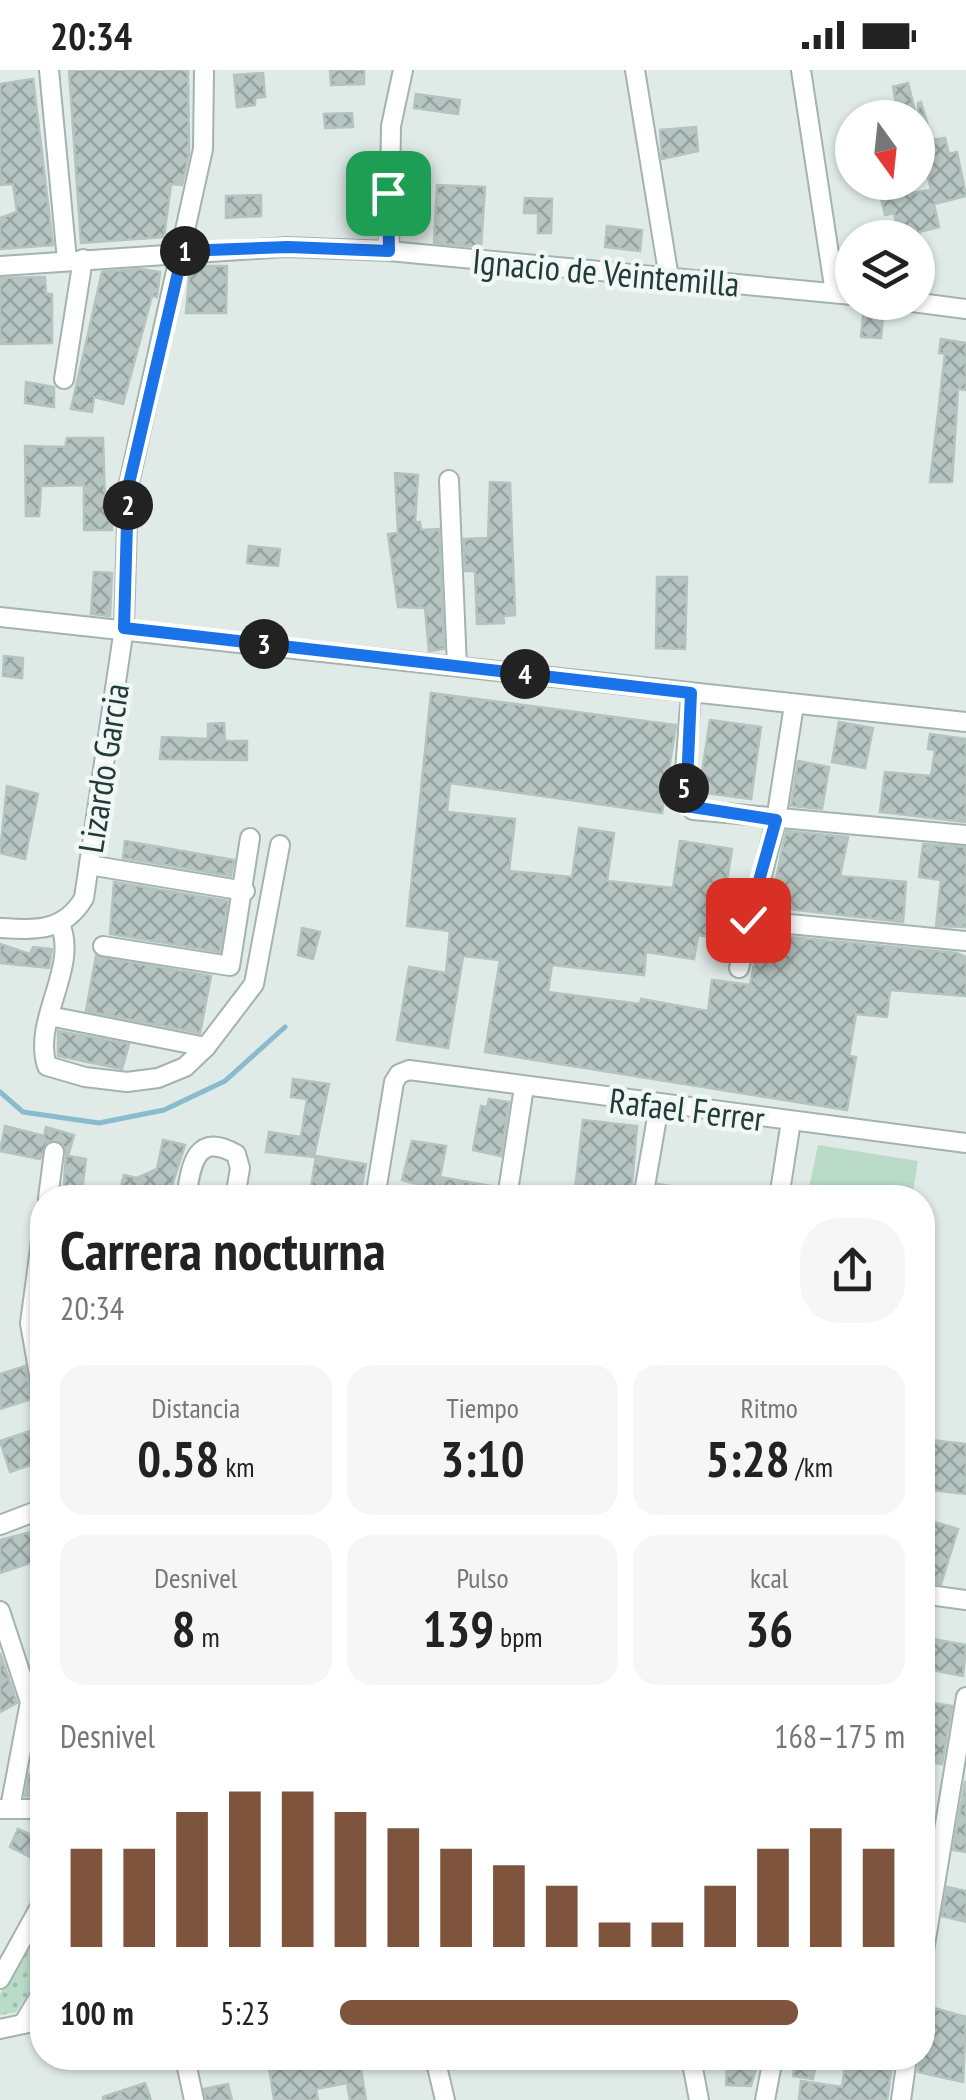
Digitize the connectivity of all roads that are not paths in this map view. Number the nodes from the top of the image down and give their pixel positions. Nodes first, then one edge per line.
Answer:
1 (48, 70) edge
2 (204, 70) edge
3 (402, 70) edge
4 (635, 70) edge
5 (801, 70) edge
6 (835, 247) edge
7 (183, 251) junction
8 (389, 251) junction
9 (75, 259) junction
10 (0, 266) edge
11 (669, 278) junction
12 (835, 293) edge
13 (935, 305) edge
14 (966, 309) edge
15 (64, 379) dead end
16 (448, 480) dead end
17 (0, 618) edge
18 (124, 628) junction
19 (458, 666) junction
20 (691, 693) junction
21 (794, 705) junction
22 (966, 722) edge
23 (776, 820) junction
24 (966, 835) edge
25 (250, 838) dead end
26 (280, 845) dead end
27 (89, 865) junction
28 (244, 891) junction
29 (748, 920) junction
30 (60, 924) junction
31 (0, 928) edge
32 (966, 941) edge
33 (103, 946) dead end
34 (739, 968) dead end
35 (49, 1016) junction
36 (206, 1047) junction
37 (524, 1088) junction
38 (658, 1106) junction
39 (792, 1121) junction
40 (966, 1143) edge
41 (54, 1152) dead end
42 (50, 1185) edge
43 (188, 1185) edge
44 (237, 1185) edge
45 (377, 1185) edge
46 (509, 1185) edge
47 (645, 1185) edge
48 (780, 1185) edge
49 (30, 1511) edge
50 (2, 1517) edge
51 (935, 1596) edge
52 (966, 1600) edge
53 (0, 1610) edge
54 (966, 1697) edge
55 (30, 1808) edge
56 (5, 1809) edge
57 (935, 1884) edge
58 (30, 1925) edge
59 (0, 1980) edge
60 (30, 2023) edge
61 (0, 2030) edge
62 (188, 2070) edge
63 (439, 2070) edge
64 (694, 2070) edge
65 (770, 2070) edge
66 (905, 2070) edge
67 (194, 2100) edge
68 (445, 2100) edge
69 (699, 2100) edge
70 (765, 2100) edge
71 (901, 2100) edge

1 - 9 street
2 - 7 street, Lizardo Garcia
3 - 8 street
4 - 11 street
5 - 6 street
7 - 8 street, Ignacio de Veintemilla
7 - 9 street, Ignacio de Veintemilla
7 - 18 street, Lizardo Garcia
8 - 11 street, Ignacio de Veintemilla
9 - 10 street, Ignacio de Veintemilla
9 - 15 street
11 - 12 street, Ignacio de Veintemilla
13 - 14 street
16 - 19 street
17 - 18 street
18 - 19 street
18 - 27 street, Lizardo Garcia
19 - 20 street
20 - 21 street
20 - 23 street
21 - 22 street
21 - 23 street
23 - 24 street
23 - 29 street
25 - 28 street
26 - 36 street
27 - 28 street
27 - 30 street, Lizardo Garcia
28 - 33 street
29 - 32 street
29 - 34 street
30 - 31 street
30 - 35 street
35 - 36 street
35 - 36 street
37 - 38 street, Rafael Ferrer
37 - 45 street, Rafael Ferrer
37 - 46 street
38 - 39 street, Rafael Ferrer
38 - 47 street
39 - 40 street, Rafael Ferrer
39 - 48 street
41 - 42 street
43 - 44 street
49 - 50 street
51 - 52 street
53 - 56 street
54 - 57 street
55 - 56 street
58 - 59 street
60 - 61 street
62 - 67 street
63 - 68 street
64 - 69 street
65 - 70 street
66 - 71 street

